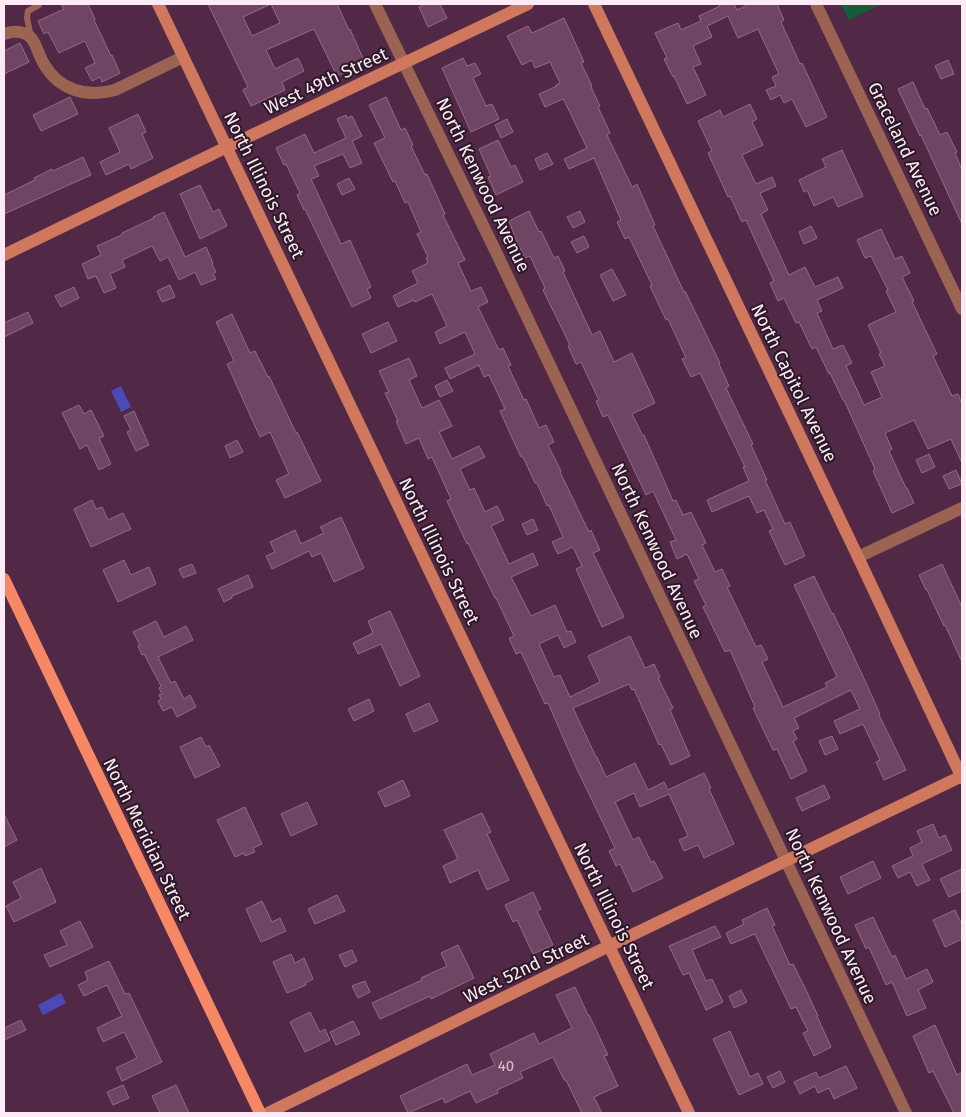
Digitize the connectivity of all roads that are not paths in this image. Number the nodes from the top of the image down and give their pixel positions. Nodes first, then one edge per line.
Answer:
1 (158, 4) edge
2 (375, 4) edge
3 (528, 4) edge
4 (594, 4) edge
5 (816, 4) edge
6 (39, 5) dead end
7 (4, 34) edge
8 (32, 38) junction
9 (183, 57) junction
10 (404, 63) junction
11 (227, 147) junction
12 (4, 255) edge
13 (962, 309) edge
14 (962, 508) edge
15 (858, 557) junction
16 (4, 579) edge
17 (962, 777) edge
18 (786, 862) junction
19 (609, 946) junction
20 (260, 1113) edge
21 (268, 1113) edge
22 (689, 1113) edge
23 (906, 1113) edge

1 - 9 street, North Illinois Street
2 - 10 street, North Kenwood Avenue
3 - 10 street, West 49th Street
4 - 15 street, North Capitol Avenue
5 - 13 street, Graceland Avenue
6 - 8 lane
7 - 8 street
8 - 9 street
9 - 11 street, North Illinois Street
10 - 11 street, West 49th Street
10 - 18 street, North Kenwood Avenue
11 - 12 street, West 49th Street
11 - 19 street, North Illinois Street
14 - 15 street
15 - 17 street, North Capitol Avenue
16 - 20 main road, North Meridian Street
17 - 18 street, West 52nd Street
18 - 19 street, West 52nd Street
18 - 23 street, North Kenwood Avenue
19 - 21 street, West 52nd Street
19 - 22 street, North Illinois Street

